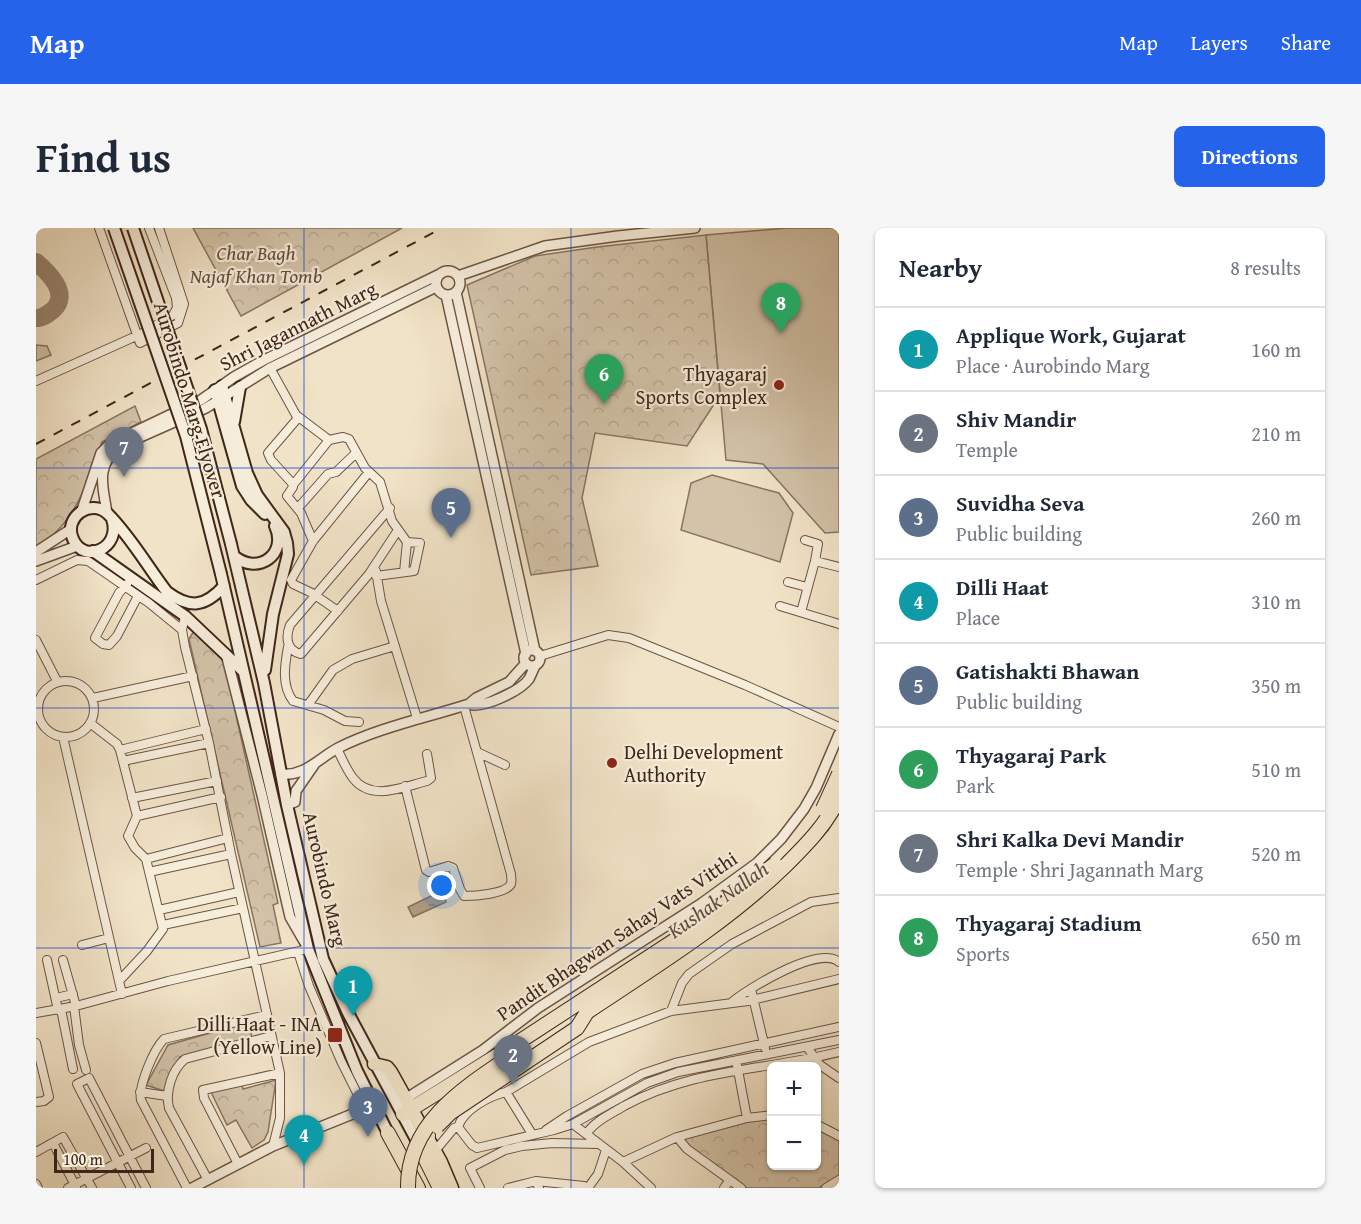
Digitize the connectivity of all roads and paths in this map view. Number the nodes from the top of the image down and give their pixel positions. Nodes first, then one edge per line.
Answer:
1 (99, 228) edge
2 (114, 228) edge
3 (133, 228) edge
4 (149, 228) edge
5 (159, 228) edge
6 (695, 228) edge
7 (667, 229) edge
8 (441, 273) junction
9 (458, 276) junction
10 (436, 287) junction
11 (451, 294) junction
12 (139, 339) junction
13 (270, 368) junction
14 (36, 381) edge
15 (240, 387) junction
16 (220, 394) junction
17 (297, 416) junction
18 (233, 426) junction
19 (329, 440) junction
20 (356, 453) junction
21 (369, 472) junction
22 (293, 485) junction
23 (298, 508) junction
24 (390, 508) junction
25 (82, 510) junction
26 (109, 516) junction
27 (71, 529) junction
28 (398, 530) junction
29 (805, 540) dead end
30 (313, 541) junction
31 (407, 542) junction
32 (78, 546) junction
33 (36, 552) edge
34 (93, 552) junction
35 (234, 556) junction
36 (36, 561) edge
37 (814, 561) junction
38 (378, 563) junction
39 (839, 567) edge
40 (404, 572) junction
41 (376, 576) junction
42 (157, 578) junction
43 (36, 580) edge
44 (788, 582) dead end
45 (129, 584) junction
46 (224, 586) junction
47 (807, 587) junction
48 (143, 593) junction
49 (315, 595) junction
50 (780, 606) dead end
51 (338, 611) junction
52 (801, 612) junction
53 (185, 616) junction
54 (839, 624) edge
55 (182, 630) junction
56 (36, 640) edge
57 (288, 646) junction
58 (395, 646) junction
59 (226, 654) junction
60 (532, 658) junction
61 (242, 670) junction
62 (193, 676) junction
63 (57, 681) junction
64 (264, 683) junction
65 (93, 698) junction
66 (308, 705) junction
67 (466, 705) junction
68 (417, 718) junction
69 (359, 722) dead end
70 (90, 723) junction
71 (839, 727) edge
72 (45, 728) junction
73 (206, 729) junction
74 (194, 732) junction
75 (36, 733) edge
76 (839, 734) edge
77 (63, 737) junction
78 (209, 743) junction
79 (197, 746) junction
80 (337, 749) junction
81 (120, 750) junction
82 (477, 752) junction
83 (427, 754) dead end
84 (123, 761) junction
85 (314, 765) junction
86 (505, 765) dead end
87 (281, 774) junction
88 (839, 774) edge
89 (217, 781) junction
90 (207, 783) junction
91 (405, 786) junction
92 (221, 797) junction
93 (132, 798) junction
94 (839, 798) edge
95 (211, 799) junction
96 (269, 802) junction
97 (291, 804) junction
98 (137, 816) junction
99 (228, 838) junction
100 (216, 841) junction
101 (231, 854) junction
102 (221, 856) junction
103 (146, 859) junction
104 (149, 872) junction
105 (236, 893) junction
106 (839, 898) edge
107 (240, 909) junction
108 (159, 910) junction
109 (163, 925) junction
110 (109, 938) junction
111 (82, 945) dead end
112 (303, 951) junction
113 (47, 960) dead end
114 (63, 960) dead end
115 (254, 961) junction
116 (839, 962) edge
117 (839, 979) edge
118 (118, 981) junction
119 (751, 988) junction
120 (73, 994) junction
121 (122, 994) junction
122 (56, 998) junction
123 (583, 1000) junction
124 (754, 1000) junction
125 (730, 1003) junction
126 (75, 1006) junction
127 (59, 1009) junction
128 (671, 1011) junction
129 (36, 1013) edge
130 (266, 1015) junction
131 (839, 1027) edge
132 (271, 1036) junction
133 (839, 1040) edge
134 (36, 1043) edge
135 (764, 1045) junction
136 (807, 1047) junction
137 (839, 1052) edge
138 (768, 1054) junction
139 (814, 1059) junction
140 (736, 1061) junction
141 (374, 1064) joint
142 (74, 1069) dead end
143 (86, 1070) dead end
144 (738, 1070) junction
145 (280, 1073) junction
146 (839, 1078) edge
147 (140, 1092) junction
148 (506, 1092) junction
149 (369, 1094) junction
150 (167, 1096) junction
151 (36, 1102) edge
152 (404, 1106) junction
153 (365, 1109) junction
154 (767, 1116) edge
155 (747, 1118) junction
156 (573, 1124) junction
157 (458, 1127) junction
158 (821, 1127) edge
159 (543, 1132) junction
160 (388, 1133) junction
161 (587, 1133) junction
162 (532, 1134) junction
163 (839, 1136) edge
164 (677, 1137) junction
165 (53, 1143) junction
166 (598, 1144) junction
167 (273, 1146) junction
168 (428, 1146) junction
169 (146, 1148) dead end
170 (606, 1150) junction
171 (36, 1152) edge
172 (130, 1156) junction
173 (117, 1162) junction
174 (623, 1162) junction
175 (238, 1164) junction
176 (87, 1178) junction
177 (208, 1180) junction
178 (730, 1180) junction
179 (839, 1180) edge
180 (36, 1184) edge
181 (537, 1185) edge
182 (73, 1187) edge
183 (38, 1188) edge
184 (92, 1188) edge
185 (131, 1188) edge
186 (146, 1188) edge
187 (187, 1188) edge
188 (192, 1188) edge
189 (409, 1188) edge
190 (418, 1188) edge
191 (440, 1188) edge
192 (452, 1188) edge
193 (480, 1188) edge
194 (508, 1188) edge
195 (587, 1188) edge
196 (651, 1188) edge
197 (724, 1188) edge
198 (741, 1188) edge
199 (826, 1188) edge

1 - 12 street
2 - 46 main road, Aurobindo Marg Flyover, bridge
3 - 35 main road, Aurobindo Marg Flyover, bridge
4 - 12 street
5 - 12 street
6 - 7 street
7 - 9 street
8 - 9 street
8 - 10 street
8 - 16 street, Shri Jagannath Marg
9 - 11 street
10 - 11 street
10 - 13 street, Shri Jagannath Marg
11 - 60 street
12 - 14 street
13 - 15 street, Shri Jagannath Marg
13 - 17 street
15 - 16 street, Shri Jagannath Marg
15 - 18 main road
16 - 18 main road
16 - 25 street, Shri Jagannath Marg
16 - 26 street, Shri Jagannath Marg
16 - 35 main road
17 - 19 street
17 - 22 street
18 - 64 main road
19 - 20 street
19 - 22 street
20 - 21 street
20 - 23 street
21 - 24 street
21 - 30 street
22 - 23 street
23 - 30 street
24 - 28 street
24 - 49 street
25 - 26 main road
25 - 27 main road
26 - 34 main road
26 - 42 main road
27 - 32 main road
27 - 33 street
28 - 31 street
28 - 38 street
29 - 37 street
30 - 49 street
31 - 40 street
31 - 40 street
32 - 34 main road
32 - 36 street
34 - 45 main road
35 - 64 main road, Aurobindo Marg
37 - 39 street
37 - 47 street
38 - 41 street
38 - 51 street
40 - 41 street
41 - 58 street
42 - 46 main road
42 - 48 main road
43 - 45 street
44 - 47 street
45 - 48 main road
45 - 48 street
46 - 61 main road, Aurobindo Marg
47 - 52 street
48 - 53 main road
48 - 55 street
49 - 51 street
49 - 57 street
50 - 52 street
51 - 57 street
52 - 54 street
53 - 55 street
53 - 59 main road
55 - 62 street
56 - 63 street
57 - 66 street
58 - 66 street
58 - 68 street
59 - 61 main road
59 - 96 street, Aurobindo Marg
60 - 67 street
60 - 71 street
61 - 96 main road, Aurobindo Marg
62 - 65 street
62 - 73 street
63 - 65 street
63 - 72 street
64 - 87 main road, Aurobindo Marg
65 - 70 street
66 - 69 street
67 - 68 street
67 - 82 street
68 - 80 street
70 - 77 street
70 - 81 street
72 - 75 street
72 - 77 street
73 - 74 street
73 - 78 street
74 - 79 street
74 - 81 street
76 - 152 street, Pandit Bhagwan Sahay Vats Vitthi
77 - 110 street
78 - 79 street
78 - 89 street
79 - 84 street
80 - 85 street
80 - 91 street
81 - 84 street
82 - 86 street
82 - 91 street
83 - 91 street
84 - 93 street
85 - 87 street
85 - 97 street
87 - 97 main road, Aurobindo Marg
88 - 123 highway, bridge
89 - 90 street
89 - 92 street
90 - 93 street
90 - 95 street
92 - 95 street
92 - 99 street
93 - 98 street
94 - 168 highway, bridge
95 - 98 street
96 - 112 main road, Aurobindo Marg
96 - 112 street, Aurobindo Marg
97 - 141 main road, Aurobindo Marg
98 - 103 street
99 - 100 street
99 - 101 street
100 - 102 street
100 - 103 street
101 - 102 street
101 - 105 street
102 - 104 street
103 - 104 street
104 - 108 street
105 - 107 street
105 - 108 street
106 - 128 street
107 - 109 street
107 - 115 street
108 - 109 street
109 - 118 street
110 - 111 street
110 - 118 street
112 - 115 street
112 - 149 main road, Aurobindo Marg
112 - 153 street, Aurobindo Marg
113 - 122 street
114 - 120 street
115 - 121 street
115 - 130 street
116 - 119 street
117 - 124 street
118 - 121 street
119 - 124 street
119 - 125 street
120 - 122 street
120 - 126 street
121 - 126 street
122 - 127 street
123 - 152 highway, bridge
123 - 189 highway, bridge
124 - 125 street
124 - 135 street
125 - 128 street
126 - 127 street
126 - 143 street
127 - 129 street
127 - 142 street
128 - 148 street
130 - 132 street
130 - 147 street
131 - 135 street
132 - 145 street
132 - 150 street
133 - 136 street
134 - 151 street
135 - 138 street
135 - 159 street
136 - 138 street
136 - 139 street
137 - 139 street
138 - 140 street
139 - 144 street
139 - 146 street
140 - 144 street
140 - 156 street
141 - 152 main road
144 - 155 street
144 - 161 street
145 - 167 street
145 - 175 street
147 - 150 street
147 - 187 street
148 - 157 street
148 - 162 street
149 - 153 street
149 - 160 main road, Aurobindo Marg
150 - 177 street
152 - 168 main road
153 - 167 street
154 - 155 street
155 - 164 street
156 - 159 street
156 - 161 street
157 - 162 street
157 - 168 street
158 - 163 street
159 - 162 street
160 - 189 main road
160 - 190 highway, Aurobindo Marg
161 - 166 street
164 - 174 street
164 - 178 street
165 - 171 street
165 - 176 street
165 - 182 street
166 - 170 street
166 - 193 street
167 - 175 street
168 - 191 highway
168 - 192 main road
169 - 172 street
170 - 174 street
170 - 195 street
172 - 173 street
172 - 173 street
172 - 186 street
173 - 176 street
173 - 185 street
174 - 196 street
175 - 177 street
176 - 182 street
176 - 184 street
177 - 188 street
178 - 197 street
178 - 198 street
179 - 199 street
180 - 183 street
181 - 194 street
181 - 195 street

